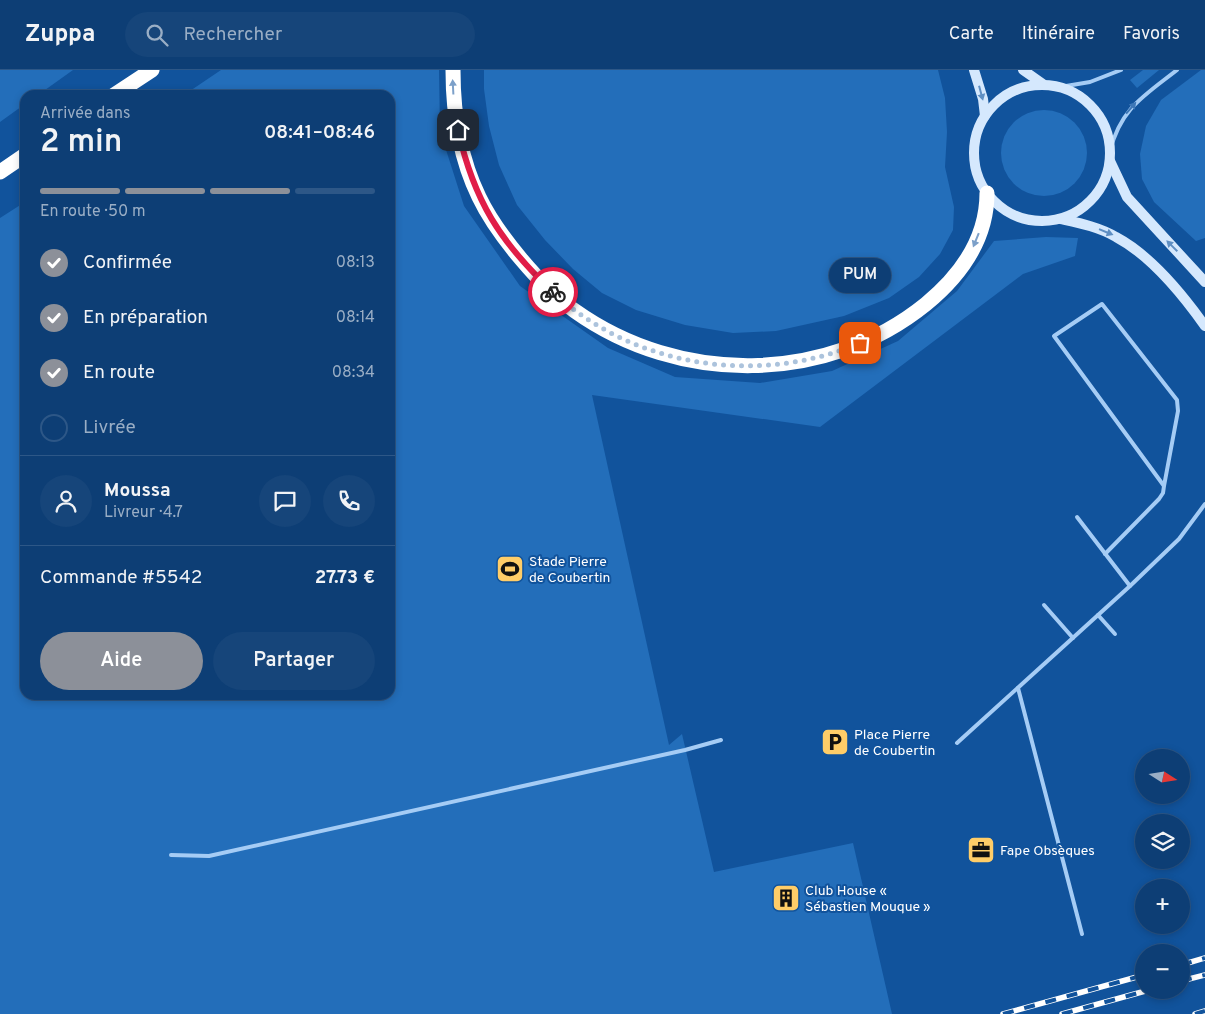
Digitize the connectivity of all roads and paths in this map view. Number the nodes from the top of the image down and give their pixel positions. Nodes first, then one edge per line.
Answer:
1 (152, 70) edge
2 (453, 70) edge
3 (974, 70) edge
4 (1023, 70) edge
5 (1121, 70) edge
6 (1177, 70) edge
7 (1043, 84) junction
8 (1060, 87) junction
9 (122, 90) edge
10 (985, 116) junction
11 (1110, 156) junction
12 (20, 158) edge
13 (0, 172) edge
14 (987, 193) junction
15 (1060, 219) junction
16 (1205, 282) edge
17 (1205, 326) edge
18 (1164, 486) junction
19 (1205, 504) edge
20 (1077, 517) dead end
21 (1105, 554) junction
22 (1130, 586) junction
23 (1044, 605) dead end
24 (1098, 615) junction
25 (1115, 634) dead end
26 (1073, 638) junction
27 (1018, 688) junction
28 (721, 740) dead end
29 (957, 743) dead end
30 (171, 856) dead end
31 (1082, 934) dead end

1 - 9 highway
14 -> 2 highway
3 -> 10 main road
4 - 7 main road
5 - 8 lane
11 -> 6 lane
7 - 8 main road
7 - 10 main road
8 - 11 main road
10 - 14 main road
11 - 15 main road
16 -> 11 main road
12 - 13 highway
14 - 15 main road
15 -> 17 main road
18 - 18 lane
18 - 21 lane
19 - 22 lane
20 - 21 lane
21 - 22 lane
22 - 24 lane
23 - 26 lane
24 - 25 lane
24 - 26 lane
26 - 27 lane
27 - 29 lane
27 - 31 lane
28 - 30 lane

